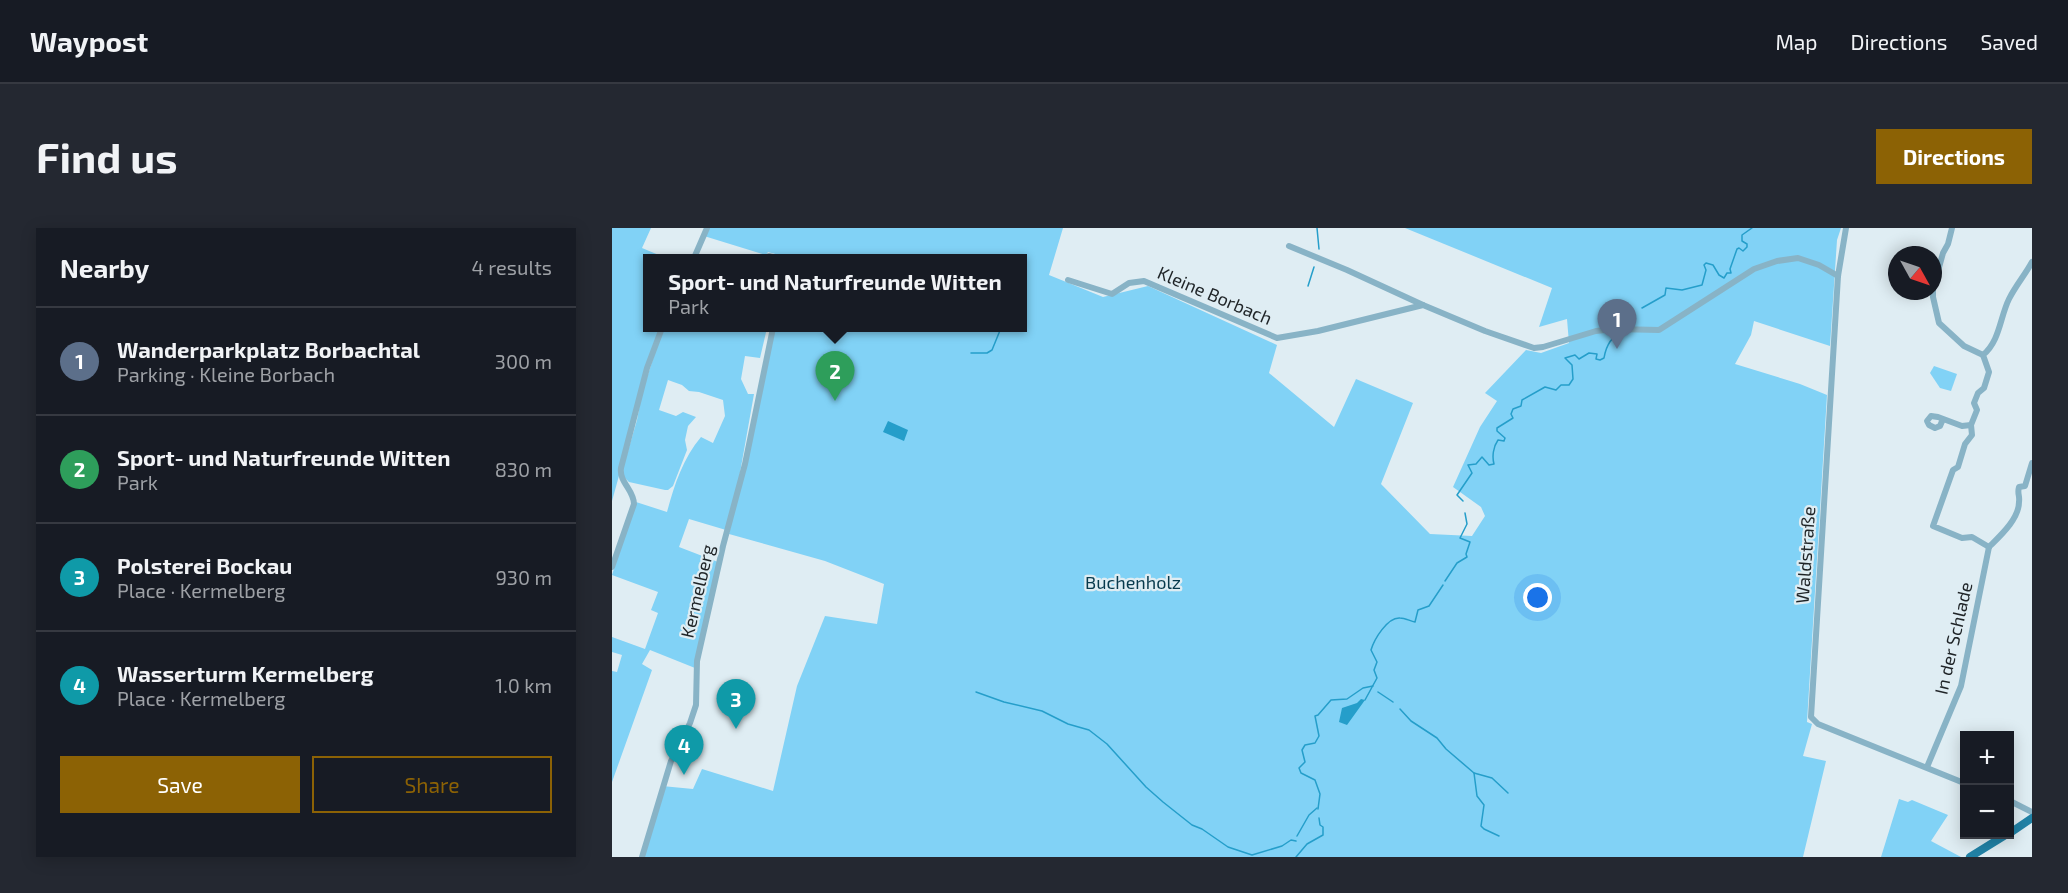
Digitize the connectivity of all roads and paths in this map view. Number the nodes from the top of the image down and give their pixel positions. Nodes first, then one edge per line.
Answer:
1 (707, 228) edge
2 (1846, 228) edge
3 (1952, 228) edge
4 (1289, 246) dead end
5 (696, 254) edge
6 (2032, 262) edge
7 (2030, 272) edge
8 (1838, 276) junction
9 (1068, 280) dead end
10 (1423, 305) junction
11 (660, 332) edge
12 (772, 332) edge
13 (1983, 355) junction
14 (1943, 419) dead end
15 (1971, 425) junction
16 (2032, 463) edge
17 (1989, 547) junction
18 (612, 567) edge
19 (1927, 767) junction
20 (1960, 781) edge
21 (2014, 803) edge
22 (2032, 812) edge
23 (2032, 818) edge
24 (2014, 830) edge
25 (2000, 839) edge
26 (642, 857) edge
27 (1970, 857) edge

1 - 5 street
2 - 8 street, Waldstraße
3 - 13 street
4 - 10 street
6 - 7 street
7 - 13 street
8 - 10 street
8 - 19 street, Waldstraße
9 - 10 street, Kleine Borbach
11 - 18 street
12 - 26 street, Kermelberg
13 - 15 street
14 - 15 street
15 - 17 street
16 - 17 street
17 - 19 street, In der Schlade
19 - 20 street, Waldstraße
21 - 22 street
23 - 24 main road
25 - 27 main road

